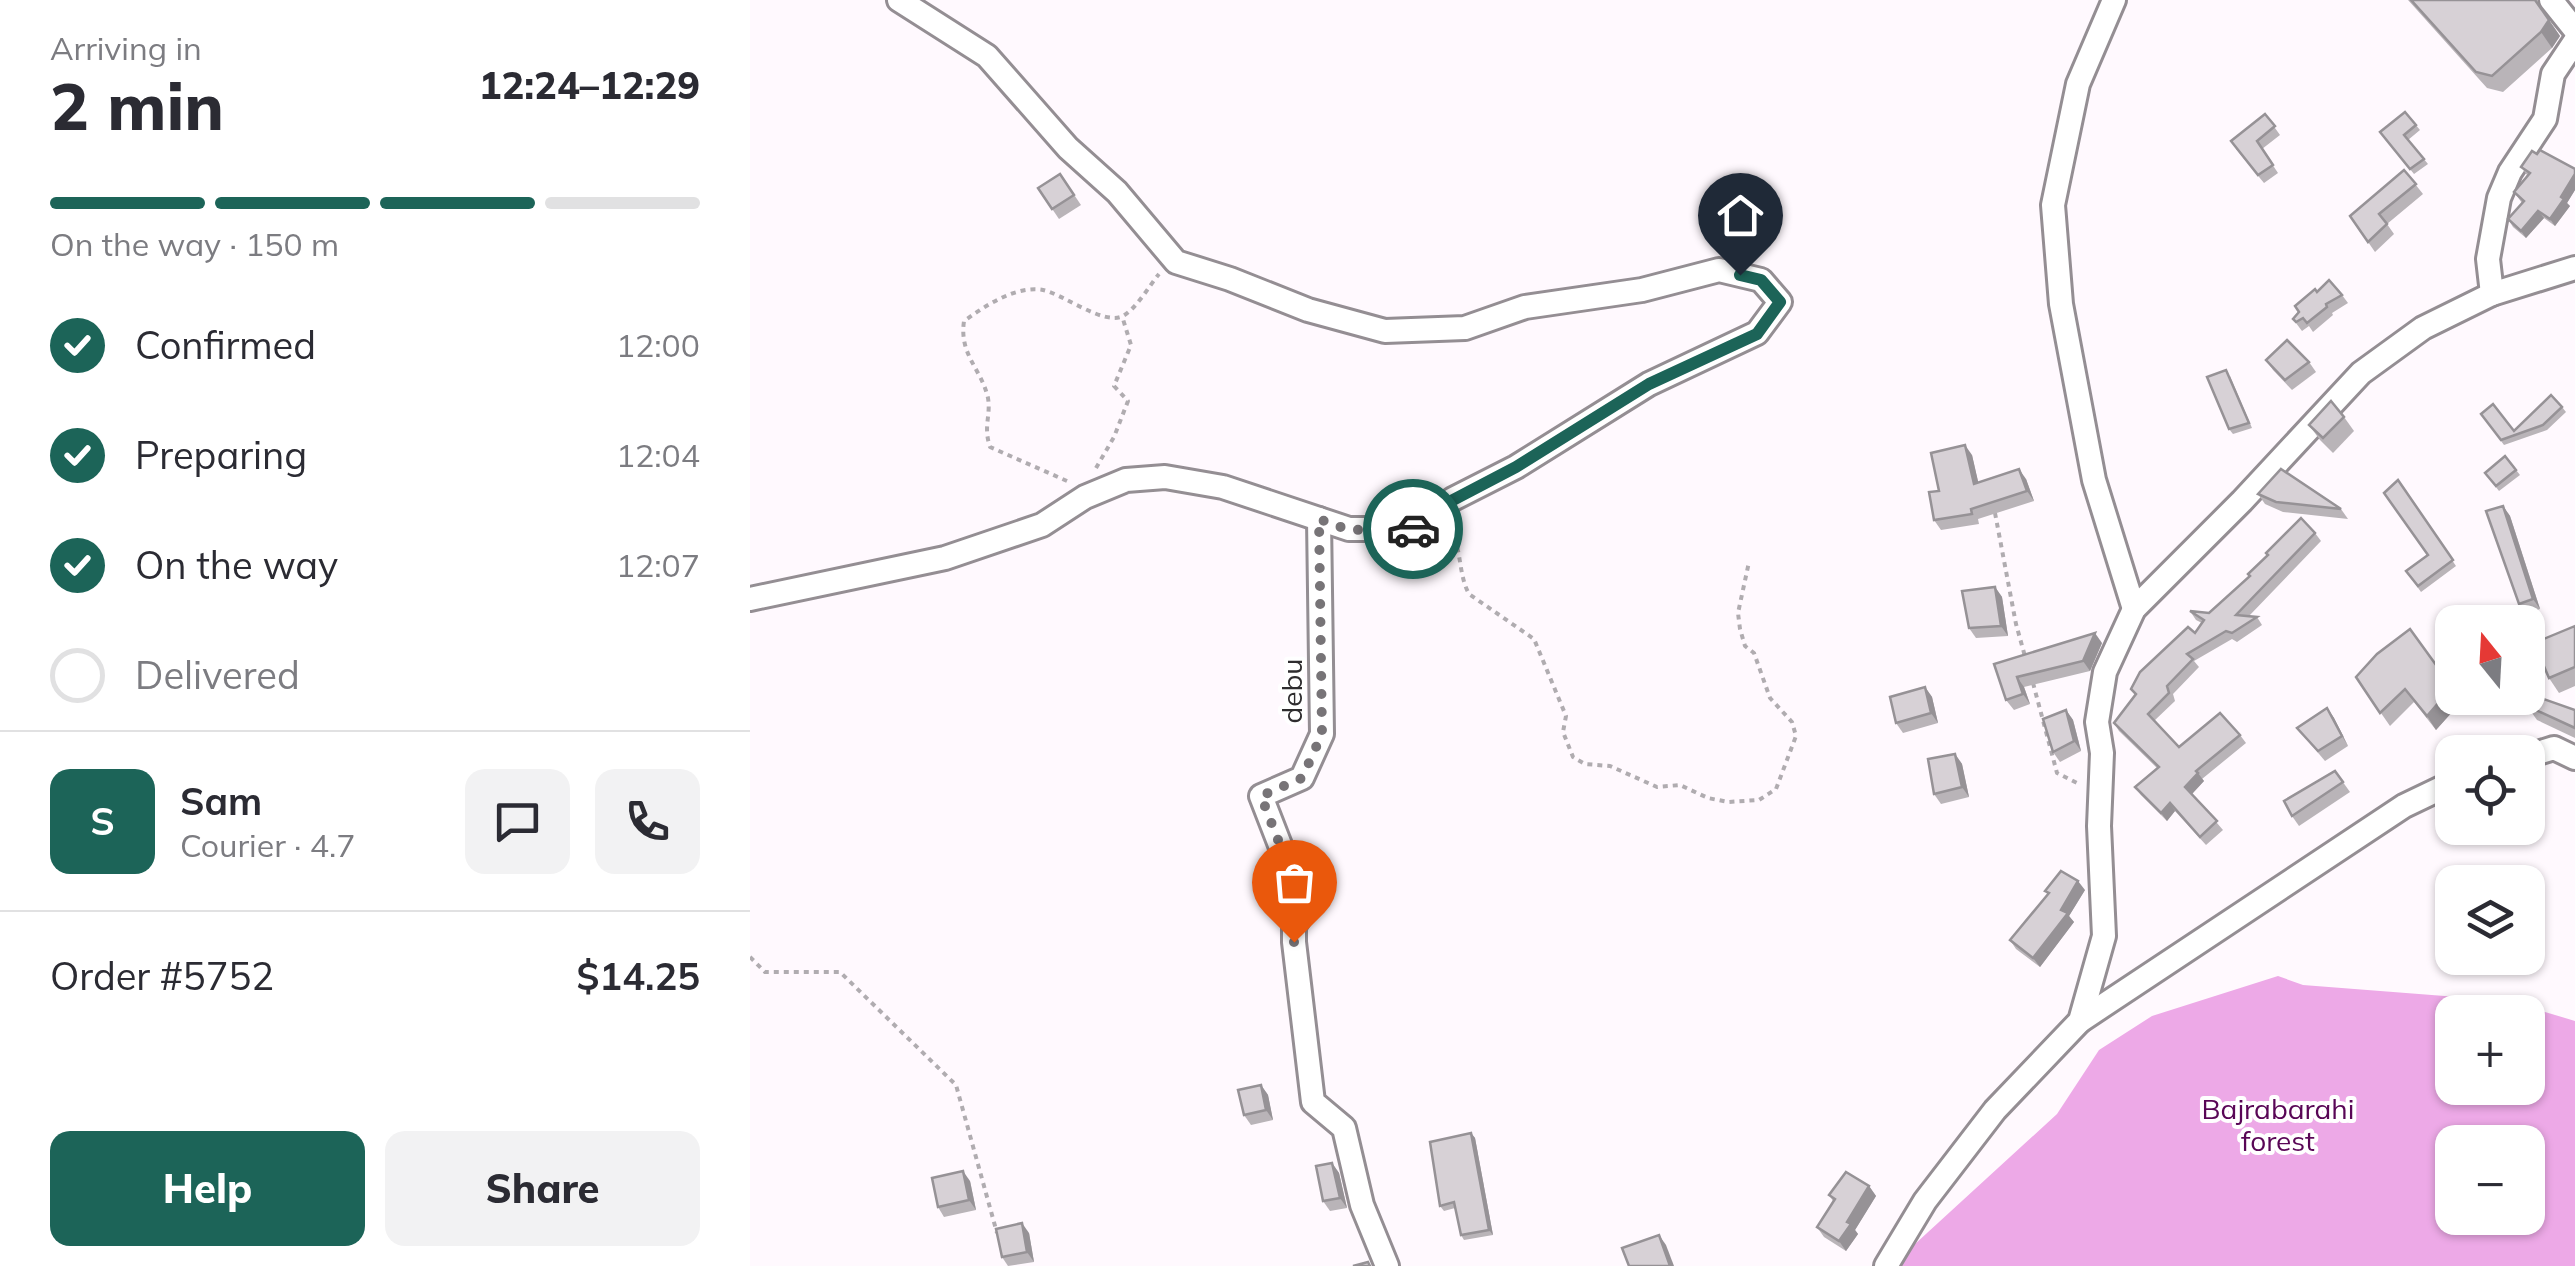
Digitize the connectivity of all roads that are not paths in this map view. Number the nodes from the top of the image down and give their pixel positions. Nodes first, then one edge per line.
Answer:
1 (899, 0) edge
2 (2114, 0) edge
3 (2551, 0) edge
4 (2575, 30) edge
5 (2575, 41) edge
6 (2575, 268) edge
7 (2492, 294) junction
8 (1319, 519) junction
9 (750, 600) edge
10 (2134, 609) junction
11 (2545, 751) edge
12 (2575, 758) edge
13 (2435, 791) edge
14 (2080, 1021) junction
15 (1387, 1266) edge
16 (1886, 1266) edge

1 - 8 street
2 - 10 street
3 - 4 street
5 - 7 street
6 - 7 street
7 - 10 street
8 - 9 street
8 - 15 street, debu
10 - 14 street
11 - 12 street
13 - 14 street
14 - 16 street

